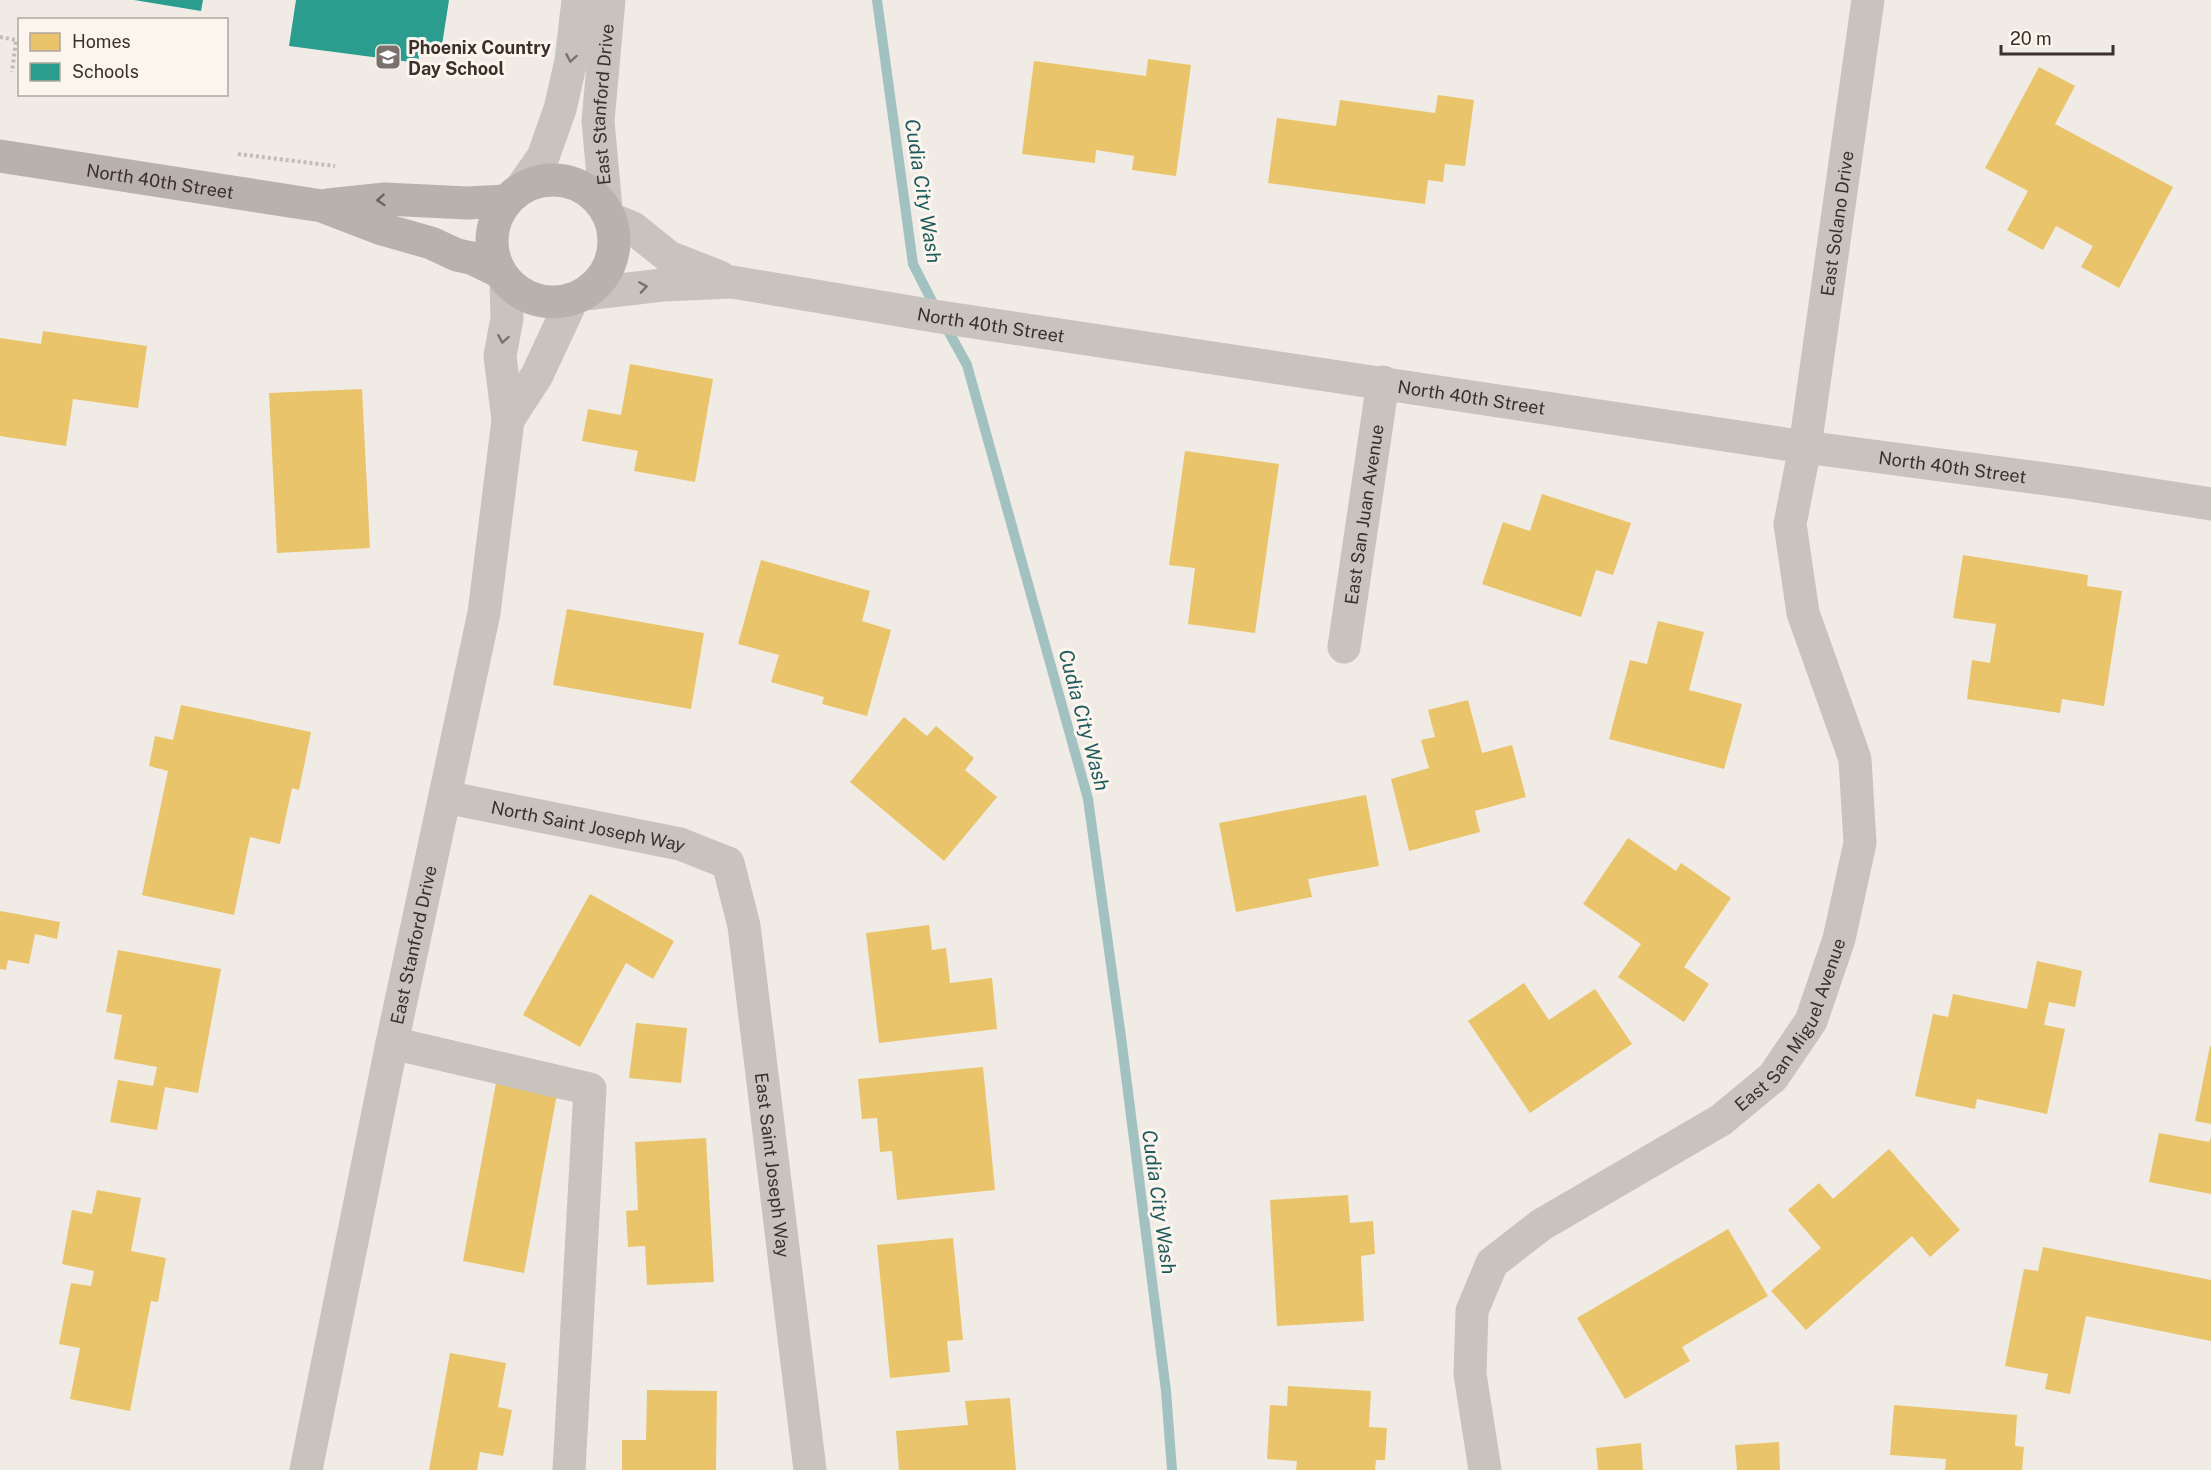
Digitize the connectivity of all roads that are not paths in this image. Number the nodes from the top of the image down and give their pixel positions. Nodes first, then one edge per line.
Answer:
1 (578, 0) edge
2 (609, 0) edge
3 (1868, 0) edge
4 (0, 156) edge
5 (514, 194) junction
6 (322, 206) junction
7 (609, 214) junction
8 (503, 277) junction
9 (732, 282) junction
10 (579, 297) junction
11 (1383, 382) junction
12 (508, 420) junction
13 (1805, 447) junction
14 (2211, 504) edge
15 (1344, 647) dead end
16 (445, 797) junction
17 (728, 862) joint
18 (392, 1042) junction
19 (306, 1470) edge
20 (569, 1470) edge
21 (810, 1470) edge
22 (1485, 1470) edge

1 -> 5 street, East Stanford Drive
2 - 7 street, East Stanford Drive
3 - 13 street, East Solano Drive
4 - 6 main road, North 40th Street
5 -> 6 main road, North 40th Street
5 - 7 main road
5 - 8 main road
6 - 8 main road, North 40th Street
7 - 9 street, North 40th Street
7 - 10 main road
8 - 10 main road
8 -> 12 street, East Stanford Drive
10 -> 9 street, North 40th Street
9 - 11 street, North 40th Street
10 - 12 street, East Stanford Drive
11 - 13 street, North 40th Street
11 - 15 street, East San Juan Avenue
12 - 16 street, East Stanford Drive
13 - 14 street, North 40th Street
13 - 22 street, East San Miguel Avenue
16 - 17 street, North Saint Joseph Way
16 - 18 street, East Stanford Drive
17 - 21 street, East Saint Joseph Way
18 - 19 street, East Stanford Drive
18 - 20 street

